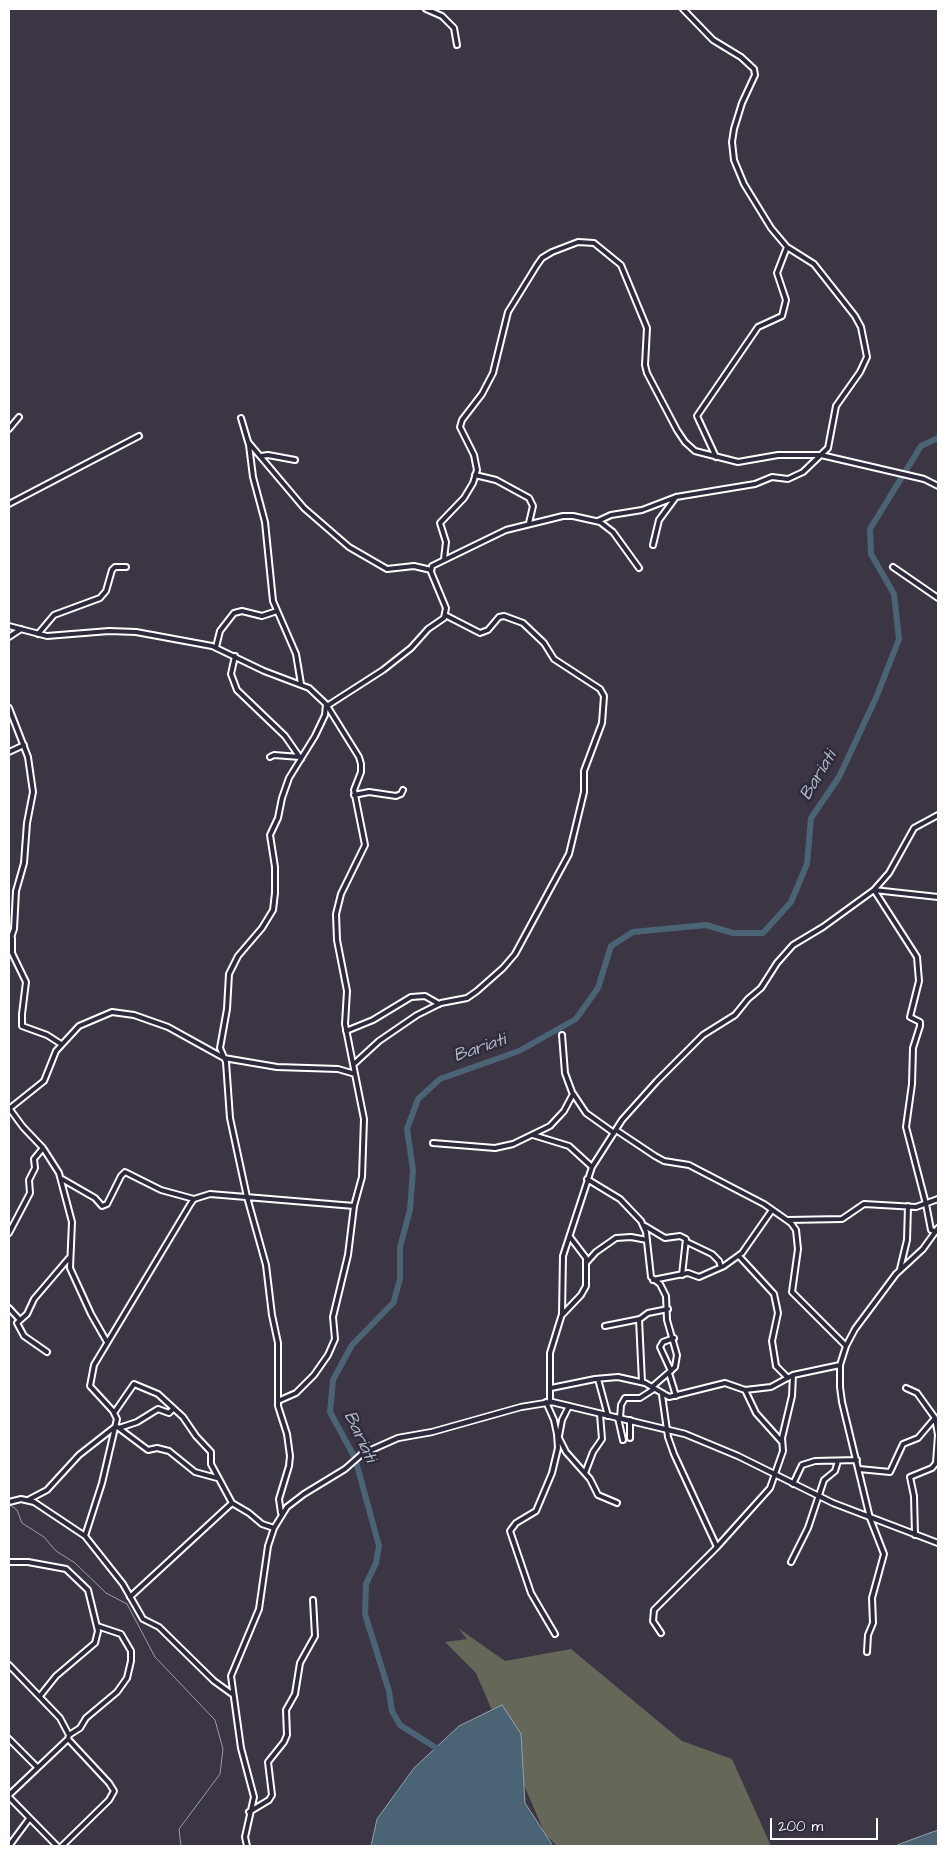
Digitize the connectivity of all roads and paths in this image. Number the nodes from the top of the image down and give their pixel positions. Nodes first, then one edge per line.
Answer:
1 (426, 9) edge
2 (683, 9) edge
3 (457, 45) dead end
4 (787, 247) junction
5 (18, 417) dead end
6 (241, 418) dead end
7 (11, 423) edge
8 (9, 429) edge
9 (139, 436) dead end
10 (249, 443) junction
11 (261, 456) junction
12 (819, 456) junction
13 (716, 457) junction
14 (295, 460) dead end
15 (476, 475) junction
16 (938, 486) edge
17 (676, 497) junction
18 (9, 504) edge
19 (598, 521) junction
20 (529, 523) junction
21 (653, 545) dead end
22 (444, 560) junction
23 (126, 566) dead end
24 (893, 567) dead end
25 (639, 568) dead end
26 (431, 570) junction
27 (938, 598) edge
28 (276, 611) junction
29 (445, 615) junction
30 (9, 626) edge
31 (21, 630) junction
32 (38, 634) junction
33 (9, 637) edge
34 (216, 647) junction
35 (235, 656) junction
36 (301, 684) junction
37 (326, 705) junction
38 (9, 708) edge
39 (24, 745) junction
40 (9, 752) edge
41 (270, 757) dead end
42 (301, 758) junction
43 (403, 790) dead end
44 (354, 794) junction
45 (938, 815) edge
46 (874, 890) junction
47 (938, 897) edge
48 (12, 935) junction
49 (9, 941) edge
50 (439, 1004) junction
51 (346, 1030) junction
52 (562, 1035) dead end
53 (61, 1044) junction
54 (224, 1058) junction
55 (354, 1064) junction
56 (355, 1074) junction
57 (574, 1094) junction
58 (9, 1108) edge
59 (615, 1132) junction
60 (533, 1136) junction
61 (433, 1143) dead end
62 (42, 1148) junction
63 (592, 1167) junction
64 (61, 1179) junction
65 (587, 1179) junction
66 (247, 1197) junction
67 (194, 1199) junction
68 (938, 1199) edge
69 (926, 1204) junction
70 (354, 1206) junction
71 (908, 1206) junction
72 (772, 1210) junction
73 (786, 1220) junction
74 (644, 1226) junction
75 (938, 1230) edge
76 (9, 1233) edge
77 (570, 1237) junction
78 (647, 1240) junction
79 (687, 1242) junction
80 (739, 1256) junction
81 (69, 1258) junction
82 (587, 1262) junction
83 (721, 1268) junction
84 (900, 1269) junction
85 (682, 1275) junction
86 (653, 1280) junction
87 (9, 1308) edge
88 (668, 1309) junction
89 (562, 1316) junction
90 (638, 1319) junction
91 (20, 1320) junction
92 (605, 1326) dead end
93 (674, 1338) junction
94 (107, 1342) junction
95 (846, 1346) junction
96 (47, 1352) dead end
97 (840, 1365) junction
98 (670, 1372) junction
99 (793, 1375) junction
100 (788, 1378) junction
101 (598, 1379) junction
102 (642, 1382) junction
103 (551, 1388) junction
104 (653, 1388) junction
105 (906, 1388) dead end
106 (745, 1390) junction
107 (662, 1395) junction
108 (676, 1396) junction
109 (278, 1401) junction
110 (548, 1401) junction
111 (569, 1406) junction
112 (173, 1409) junction
113 (114, 1414) junction
114 (600, 1414) junction
115 (608, 1416) junction
116 (619, 1418) junction
117 (935, 1418) junction
118 (630, 1420) junction
119 (117, 1427) junction
120 (668, 1428) junction
121 (558, 1436) junction
122 (630, 1438) dead end
123 (623, 1440) dead end
124 (782, 1442) junction
125 (362, 1454) joint
126 (838, 1460) junction
127 (857, 1460) junction
128 (859, 1469) junction
129 (585, 1473) junction
130 (775, 1476) junction
131 (217, 1478) junction
132 (793, 1484) junction
133 (819, 1497) junction
134 (28, 1500) junction
135 (9, 1502) edge
136 (617, 1503) dead end
137 (232, 1504) junction
138 (282, 1514) junction
139 (870, 1518) junction
140 (274, 1528) junction
141 (916, 1535) junction
142 (85, 1536) junction
143 (938, 1543) edge
144 (717, 1547) junction
145 (9, 1562) edge
146 (791, 1562) dead end
147 (130, 1597) junction
148 (314, 1600) dead end
149 (97, 1626) junction
150 (661, 1633) dead end
151 (556, 1634) dead end
152 (867, 1652) dead end
153 (9, 1665) edge
154 (232, 1694) junction
155 (40, 1696) junction
156 (68, 1737) junction
157 (9, 1739) edge
158 (37, 1767) junction
159 (9, 1796) edge
160 (249, 1812) junction
161 (29, 1820) junction
162 (10, 1846) edge
163 (56, 1846) edge
164 (62, 1846) edge
165 (247, 1846) edge

1 - 3 street
2 - 4 street
4 - 12 street
4 - 13 street
5 - 7 street
6 - 10 street
7 - 8 street
9 - 18 street
10 - 11 street
10 - 28 street
11 - 14 street
11 - 26 street
12 - 13 street
12 - 16 street
12 - 17 street
13 - 15 street
15 - 20 street
15 - 22 street
17 - 19 street
17 - 21 street
19 - 20 street
19 - 25 street
20 - 22 street
22 - 26 street
23 - 32 street
24 - 27 street
26 - 29 street
28 - 34 street
28 - 36 street
29 - 37 street
29 - 50 street
30 - 31 street
31 - 32 street
31 - 33 street
32 - 34 street
34 - 35 street
35 - 36 street
35 - 42 street
36 - 37 street
37 - 42 street
37 - 44 street
38 - 39 street
39 - 40 street
39 - 48 street
41 - 42 street
42 - 54 street
43 - 44 street
44 - 51 street
45 - 46 street
46 - 47 street
46 - 59 street
46 - 69 street
48 - 49 street
48 - 53 street
50 - 51 street
50 - 55 street
51 - 55 street
52 - 57 street
53 - 54 street
53 - 58 street
54 - 56 street
54 - 66 street
55 - 56 street
56 - 70 street
57 - 59 street
57 - 60 street
58 - 62 street
59 - 63 street
59 - 72 street
60 - 61 street
60 - 63 street
62 - 64 street
62 - 76 street
63 - 65 street
64 - 67 street
64 - 81 street
65 - 74 street
65 - 77 street
66 - 67 street
66 - 70 street
66 - 109 street
67 - 94 street
68 - 69 street
69 - 71 street
69 - 75 street
70 - 109 street
71 - 73 street
71 - 84 street
72 - 73 street
72 - 80 street
73 - 95 street
74 - 78 street
74 - 79 street
75 - 84 street
77 - 82 street
77 - 89 street
78 - 82 street
78 - 86 street
79 - 83 street
79 - 85 street
80 - 83 street
80 - 100 street
81 - 91 street
81 - 94 street
82 - 89 street
83 - 85 street
84 - 95 street
85 - 86 street
86 - 88 street
87 - 91 street
88 - 90 street
88 - 93 street
89 - 103 street
90 - 92 street
90 - 102 street
91 - 96 street
93 - 98 street
93 - 98 street
94 - 113 street
95 - 97 street
97 - 99 street
97 - 127 street
98 - 104 street
98 - 108 street
99 - 100 street
99 - 124 street
100 - 106 street
101 - 102 street
101 - 103 street
101 - 115 street
102 - 104 street
103 - 110 street
104 - 107 street
104 - 116 street
105 - 117 street
106 - 108 street
106 - 124 street
107 - 108 street
107 - 120 street
109 - 138 street
110 - 111 street
110 - 121 street
110 - 125 street
111 - 114 street
111 - 121 street
112 - 113 street
112 - 119 street
112 - 131 street
113 - 119 street
114 - 115 street
114 - 129 street
115 - 116 street
116 - 118 street
116 - 123 street
117 - 128 street
117 - 141 street
118 - 120 street
118 - 122 street
119 - 131 street
119 - 134 street
119 - 142 street
120 - 130 street
120 - 144 street
121 - 129 street
121 - 151 street
124 - 130 street
125 - 138 street
126 - 127 street
126 - 132 street
126 - 133 street
127 - 128 street
128 - 139 street
129 - 136 street
130 - 132 street
130 - 144 street
131 - 137 street
132 - 133 street
133 - 139 street
133 - 146 street
134 - 135 street
134 - 142 street
137 - 140 street
137 - 147 street
138 - 140 street
139 - 141 street
139 - 152 street
140 - 154 street
141 - 143 street
142 - 147 street
144 - 150 street
145 - 149 street
147 - 154 street
148 - 160 street
149 - 155 street
149 - 156 street
153 - 155 street
154 - 160 street
155 - 156 street
156 - 158 street
156 - 164 street
157 - 158 street
158 - 159 street
159 - 161 street
160 - 165 street
161 - 162 street
161 - 163 street

